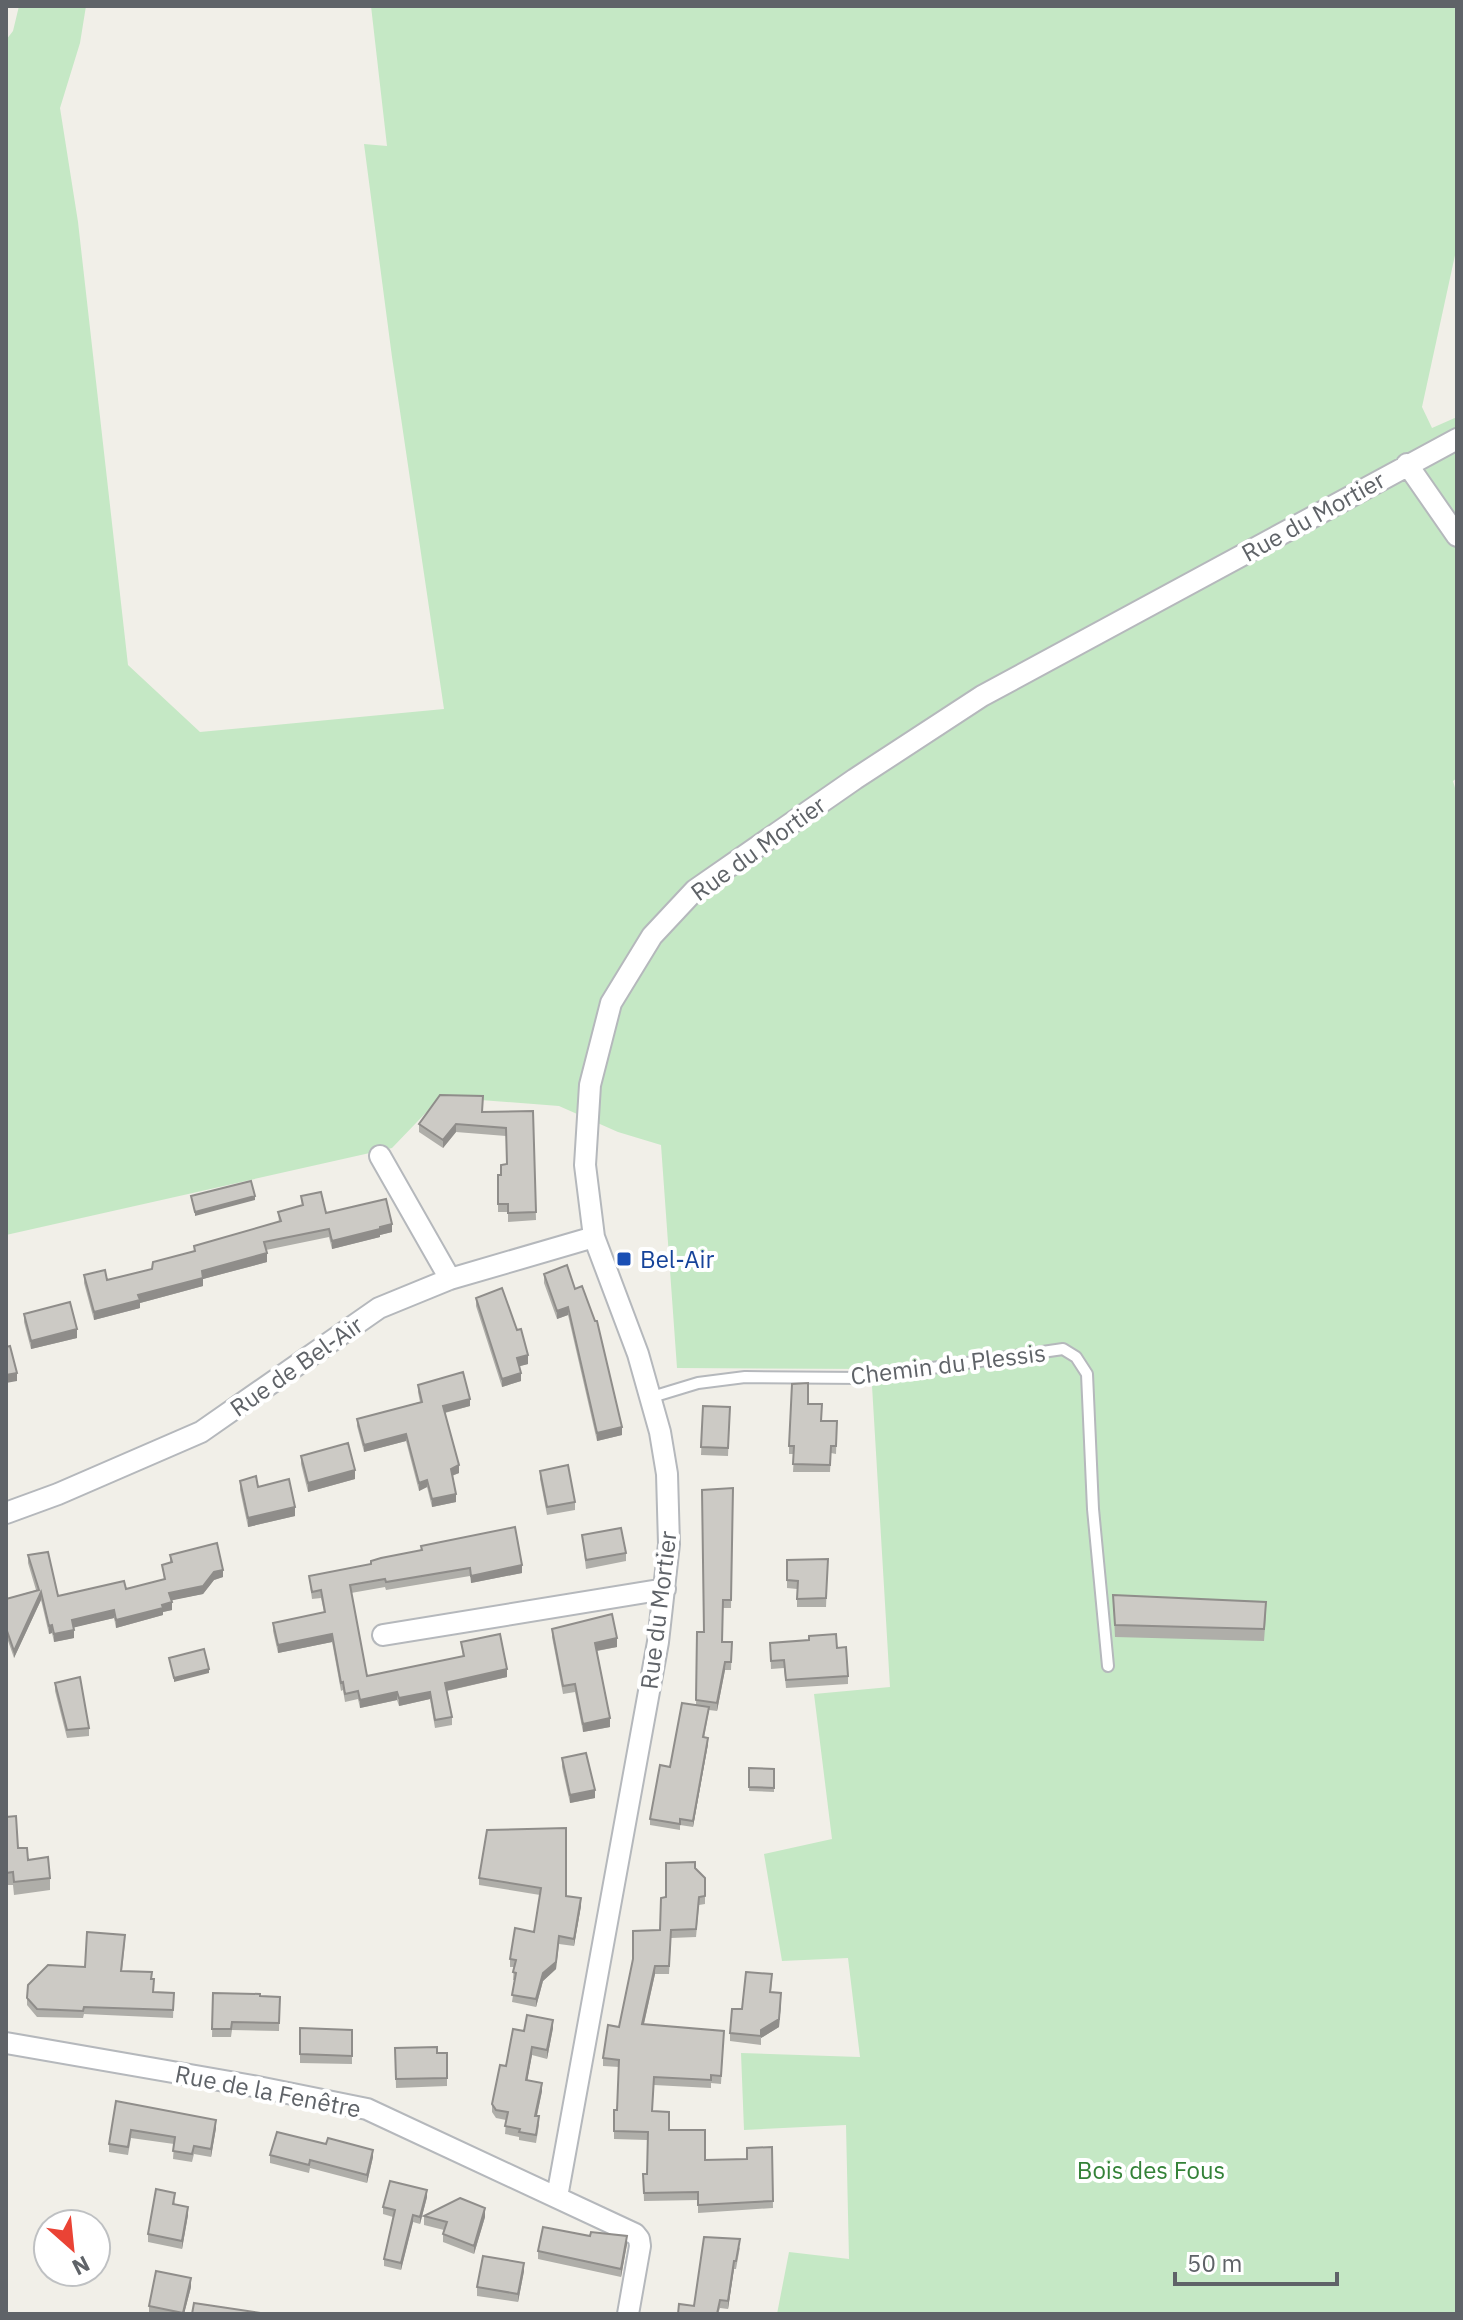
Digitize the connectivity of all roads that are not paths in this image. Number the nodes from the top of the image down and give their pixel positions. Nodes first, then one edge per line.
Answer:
1 (1457, 439) edge
2 (1407, 464) junction
3 (1457, 536) edge
4 (380, 1156) dead end
5 (594, 1237) junction
6 (450, 1279) junction
7 (652, 1397) junction
8 (6, 1513) edge
9 (665, 1589) junction
10 (383, 1635) dead end
11 (1108, 1666) dead end
12 (6, 2043) edge
13 (557, 2197) junction
14 (628, 2314) edge

1 - 2 street, Rue du Mortier
2 - 3 street
2 - 5 street, Rue du Mortier
4 - 6 street
5 - 6 street, Rue de Bel-Air
5 - 7 street, Rue du Mortier
6 - 8 street, Rue de Bel-Air
7 - 9 street, Rue du Mortier
7 - 11 lane, Chemin du Plessis
9 - 10 street
9 - 13 street, Rue du Mortier
12 - 13 street, Rue de la Fenêtre
13 - 14 street, Rue de la Fenêtre

